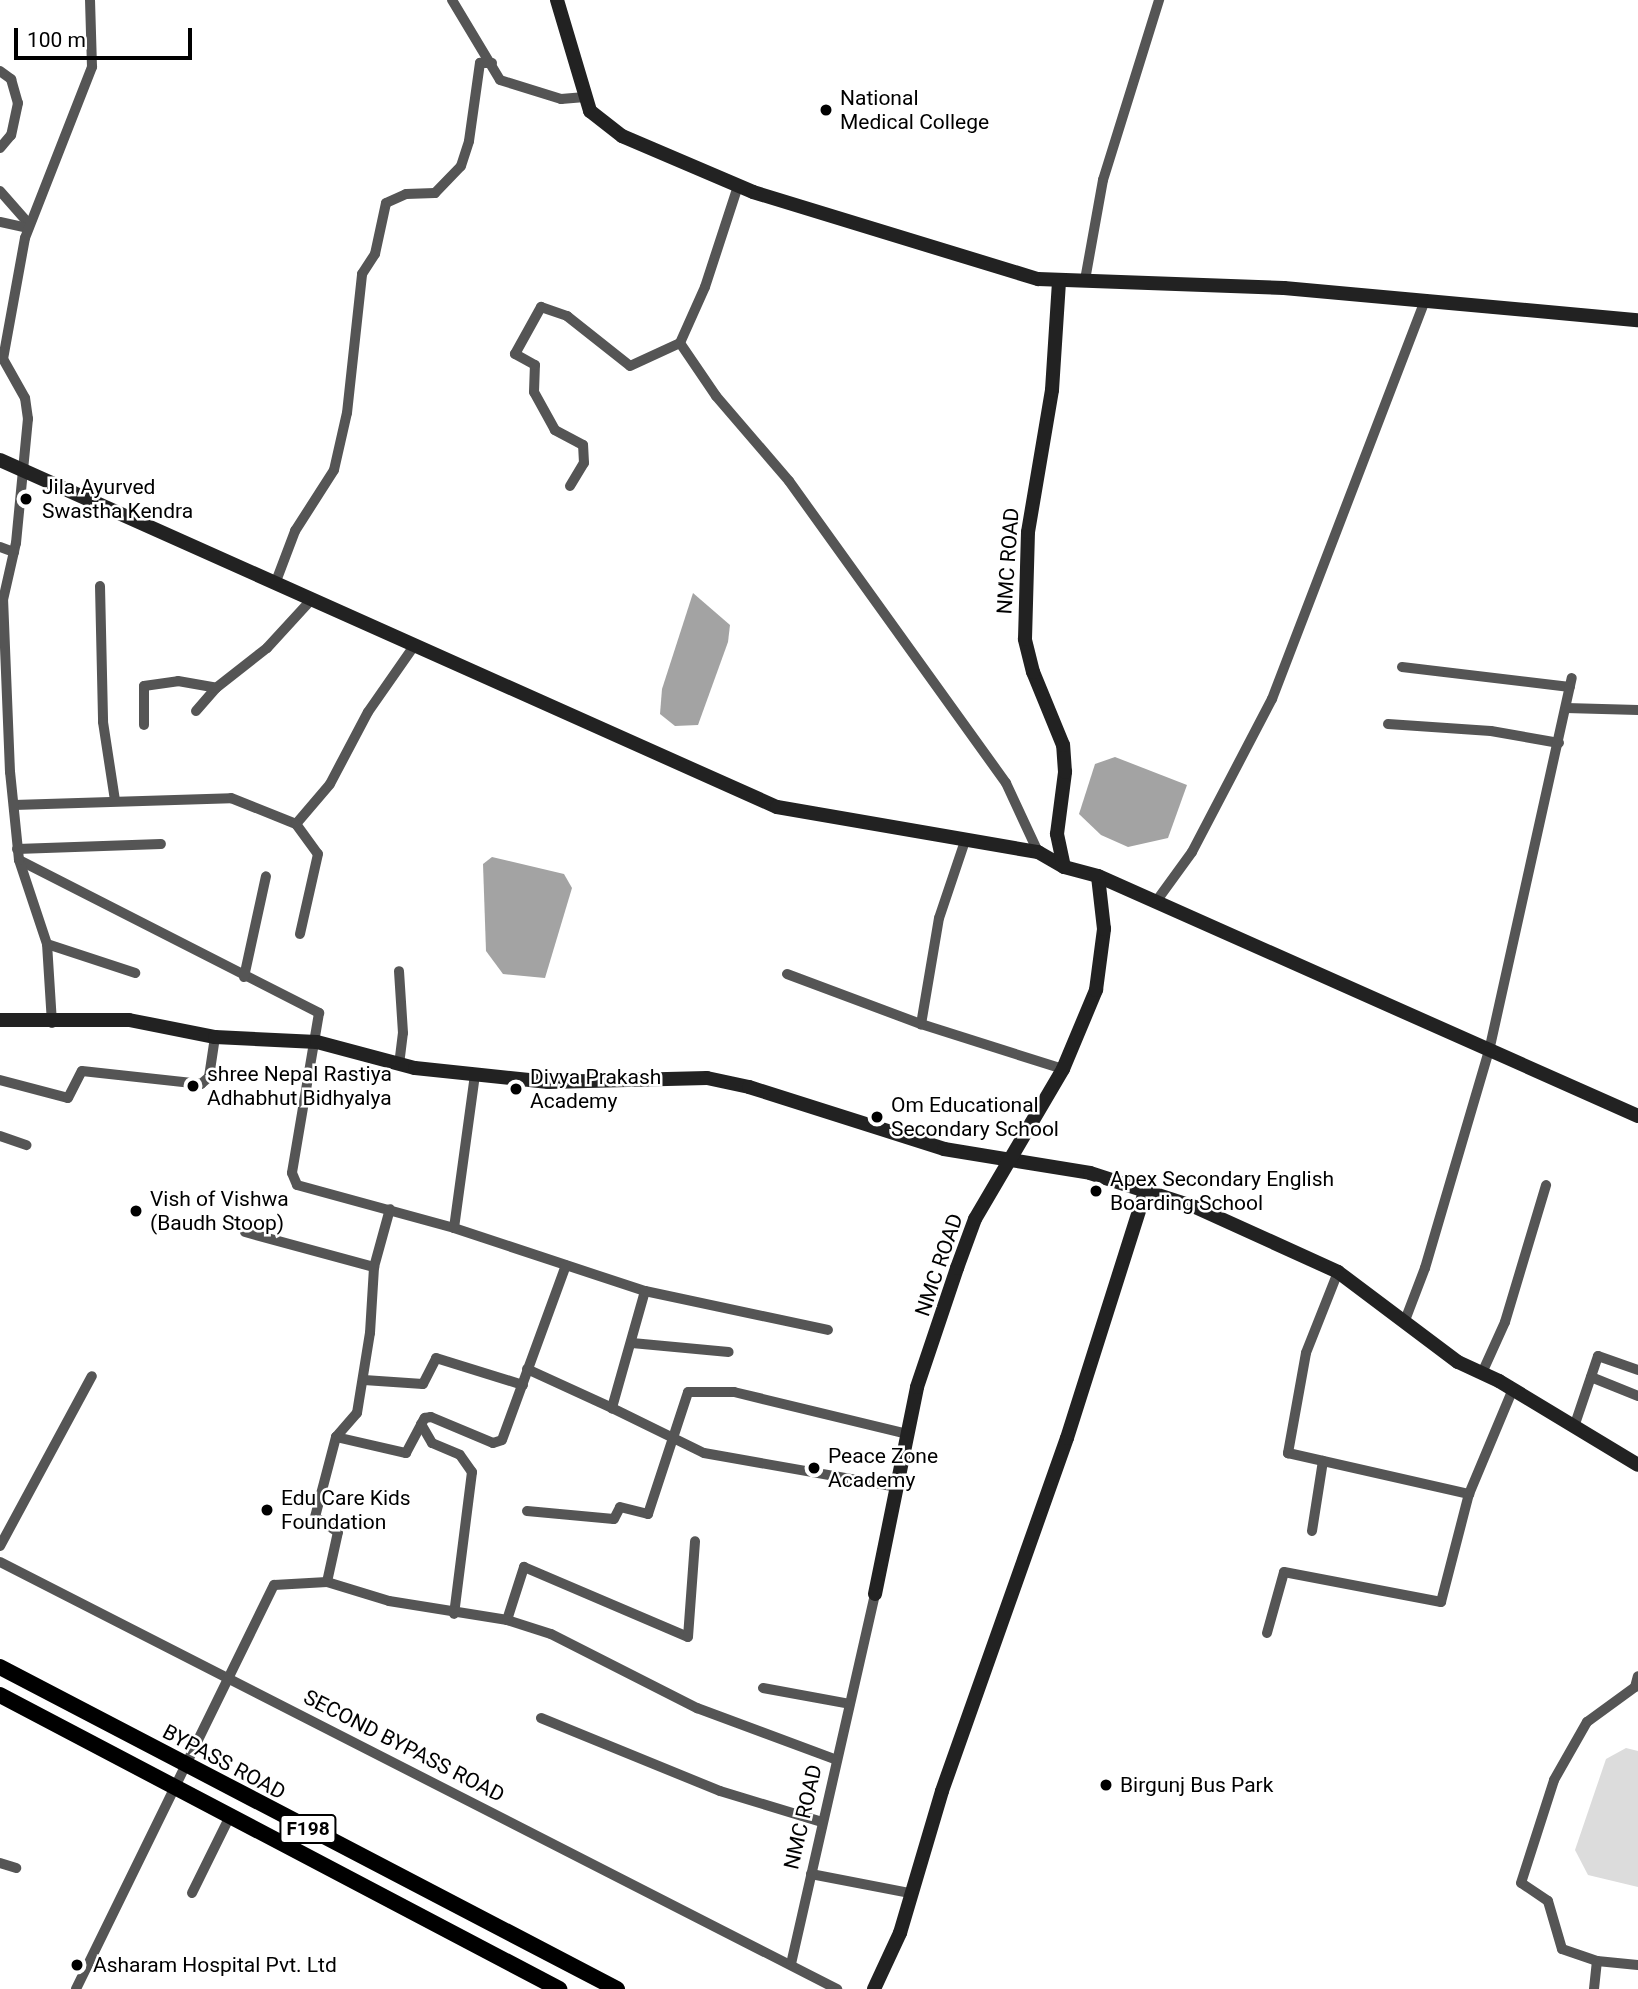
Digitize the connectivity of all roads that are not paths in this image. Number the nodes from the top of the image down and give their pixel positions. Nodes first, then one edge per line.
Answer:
1 (90, 0) edge
2 (452, 0) edge
3 (557, 0) edge
4 (1160, 0) edge
5 (492, 62) junction
6 (0, 71) edge
7 (585, 97) junction
8 (0, 148) edge
9 (738, 186) junction
10 (0, 191) edge
11 (0, 222) edge
12 (28, 226) junction
13 (1086, 280) junction
14 (1059, 281) junction
15 (1425, 301) junction
16 (1638, 320) edge
17 (680, 343) junction
18 (0, 460) edge
19 (25, 473) junction
20 (570, 486) dead end
21 (0, 547) edge
22 (14, 552) junction
23 (275, 584) junction
24 (100, 586) dead end
25 (311, 600) junction
26 (414, 646) junction
27 (1402, 667) dead end
28 (3, 687) edge
29 (216, 688) junction
30 (1566, 708) junction
31 (1638, 710) edge
32 (196, 711) dead end
33 (1388, 724) dead end
34 (144, 725) dead end
35 (1559, 743) junction
36 (115, 800) junction
37 (14, 805) junction
38 (296, 824) junction
39 (966, 838) junction
40 (161, 844) dead end
41 (17, 849) junction
42 (1038, 852) junction
43 (19, 860) junction
44 (1064, 867) junction
45 (266, 876) dead end
46 (1098, 876) junction
47 (1156, 903) junction
48 (300, 934) dead end
49 (47, 944) junction
50 (400, 971) dead end
51 (135, 973) dead end
52 (787, 974) dead end
53 (244, 978) junction
54 (0, 1020) edge
55 (52, 1023) junction
56 (921, 1024) junction
57 (215, 1037) junction
58 (317, 1042) junction
59 (1489, 1051) junction
60 (399, 1065) junction
61 (1063, 1069) junction
62 (475, 1075) junction
63 (0, 1080) edge
64 (1638, 1116) edge
65 (0, 1136) edge
66 (26, 1145) dead end
67 (1012, 1159) junction
68 (1546, 1185) dead end
69 (1146, 1189) junction
70 (390, 1209) junction
71 (454, 1228) junction
72 (246, 1232) dead end
73 (566, 1265) junction
74 (374, 1266) junction
75 (1338, 1272) junction
76 (645, 1291) junction
77 (1404, 1323) junction
78 (828, 1330) dead end
79 (632, 1343) junction
80 (729, 1352) dead end
81 (527, 1369) junction
82 (1638, 1370) edge
83 (1482, 1373) junction
84 (92, 1376) dead end
85 (1591, 1377) junction
86 (364, 1380) junction
87 (523, 1385) junction
88 (1513, 1389) junction
89 (1638, 1396) edge
90 (612, 1408) junction
91 (421, 1424) junction
92 (1574, 1427) junction
93 (907, 1434) junction
94 (336, 1437) junction
95 (674, 1441) junction
96 (1323, 1461) junction
97 (1638, 1465) edge
98 (896, 1487) junction
99 (1469, 1494) junction
100 (527, 1511) dead end
101 (1312, 1531) dead end
102 (695, 1541) dead end
103 (0, 1546) edge
104 (0, 1562) edge
105 (327, 1582) junction
106 (875, 1594) joint
107 (454, 1614) junction
108 (507, 1620) junction
109 (1267, 1633) dead end
110 (0, 1667) edge
111 (1638, 1675) edge
112 (227, 1678) junction
113 (763, 1688) dead end
114 (0, 1695) edge
115 (850, 1704) junction
116 (541, 1718) dead end
117 (837, 1760) junction
118 (184, 1766) junction
119 (173, 1786) junction
120 (230, 1816) junction
121 (822, 1822) junction
122 (0, 1863) edge
123 (16, 1868) dead end
124 (811, 1874) junction
125 (192, 1893) dead end
126 (910, 1893) junction
127 (1597, 1961) junction
128 (791, 1964) junction
129 (1638, 1965) edge
130 (76, 1989) edge
131 (559, 1989) edge
132 (617, 1989) edge
133 (837, 1989) edge
134 (874, 1989) edge
135 (1594, 1989) edge

1 - 12 street
2 - 5 street
3 - 7 street
4 - 13 street
5 - 7 street
5 - 23 street
6 - 8 street
7 - 9 street
9 - 14 street
9 - 17 street
10 - 12 street
11 - 12 street
12 - 19 street
13 - 14 street
13 - 15 street
14 - 44 street, NMC ROAD
15 - 16 street
15 - 47 street
17 - 20 street
17 - 42 street
18 - 19 street
19 - 22 street
19 - 23 street
21 - 22 street
22 - 28 street
23 - 25 street
24 - 36 street
25 - 26 street
25 - 29 street
26 - 38 street
26 - 39 street
27 - 30 street
28 - 37 street
29 - 32 street
29 - 34 street
30 - 31 street
30 - 35 street
33 - 35 street
35 - 59 street
36 - 37 street
36 - 38 street
37 - 41 street
38 - 48 street
39 - 42 street
39 - 56 street
40 - 41 street
41 - 43 street
42 - 44 street
43 - 49 street
43 - 53 street
44 - 46 street
45 - 53 street
46 - 47 street
46 - 61 street, NMC ROAD
47 - 59 street
49 - 51 street
49 - 55 street
50 - 60 street
52 - 56 street
53 - 58 street
54 - 55 street
55 - 57 street
56 - 61 street
57 - 58 street
57 - 63 street
58 - 60 street
58 - 70 street
59 - 64 street
59 - 77 street
60 - 62 street
61 - 67 street, NMC ROAD
62 - 67 street
62 - 71 street
65 - 66 street
67 - 69 street
67 - 93 street, NMC ROAD
68 - 83 street
69 - 75 street
69 - 126 street
70 - 71 street
70 - 74 street
71 - 73 street
72 - 74 street
73 - 76 street
73 - 81 street
74 - 86 street
75 - 77 street
75 - 96 street
76 - 78 street
76 - 79 street
77 - 83 street
79 - 80 street
79 - 90 street
81 - 87 street
81 - 90 street
82 - 85 street
83 - 88 street
84 - 103 street
85 - 89 street
85 - 92 street
86 - 87 street
86 - 94 street
87 - 91 street
88 - 92 street
88 - 99 street
90 - 95 street
91 - 94 street
91 - 107 street
92 - 97 street
93 - 95 street
93 - 98 street, NMC ROAD
94 - 105 street
95 - 98 street
95 - 100 street
96 - 99 street
96 - 101 street
98 - 106 street, NMC ROAD
99 - 109 street
102 - 108 street
104 - 112 street, SECOND BYPASS ROAD
105 - 107 street
105 - 112 street
106 - 115 street, NMC ROAD
107 - 108 street
108 - 117 street
110 - 118 main road, BYPASS ROAD / F198
111 - 127 street
112 - 118 street
112 - 128 street, SECOND BYPASS ROAD
113 - 115 street
114 - 119 main road, F198
115 - 117 street, NMC ROAD
116 - 121 street
117 - 121 street, NMC ROAD
118 - 119 street
118 - 132 main road, BYPASS ROAD / F198
119 - 120 main road, F198
119 - 130 street
120 - 125 street
120 - 131 main road, F198
121 - 124 street, NMC ROAD
122 - 123 street
124 - 126 street
124 - 128 street, NMC ROAD
126 - 134 street
127 - 129 street
127 - 135 street
128 - 133 street, SECOND BYPASS ROAD

